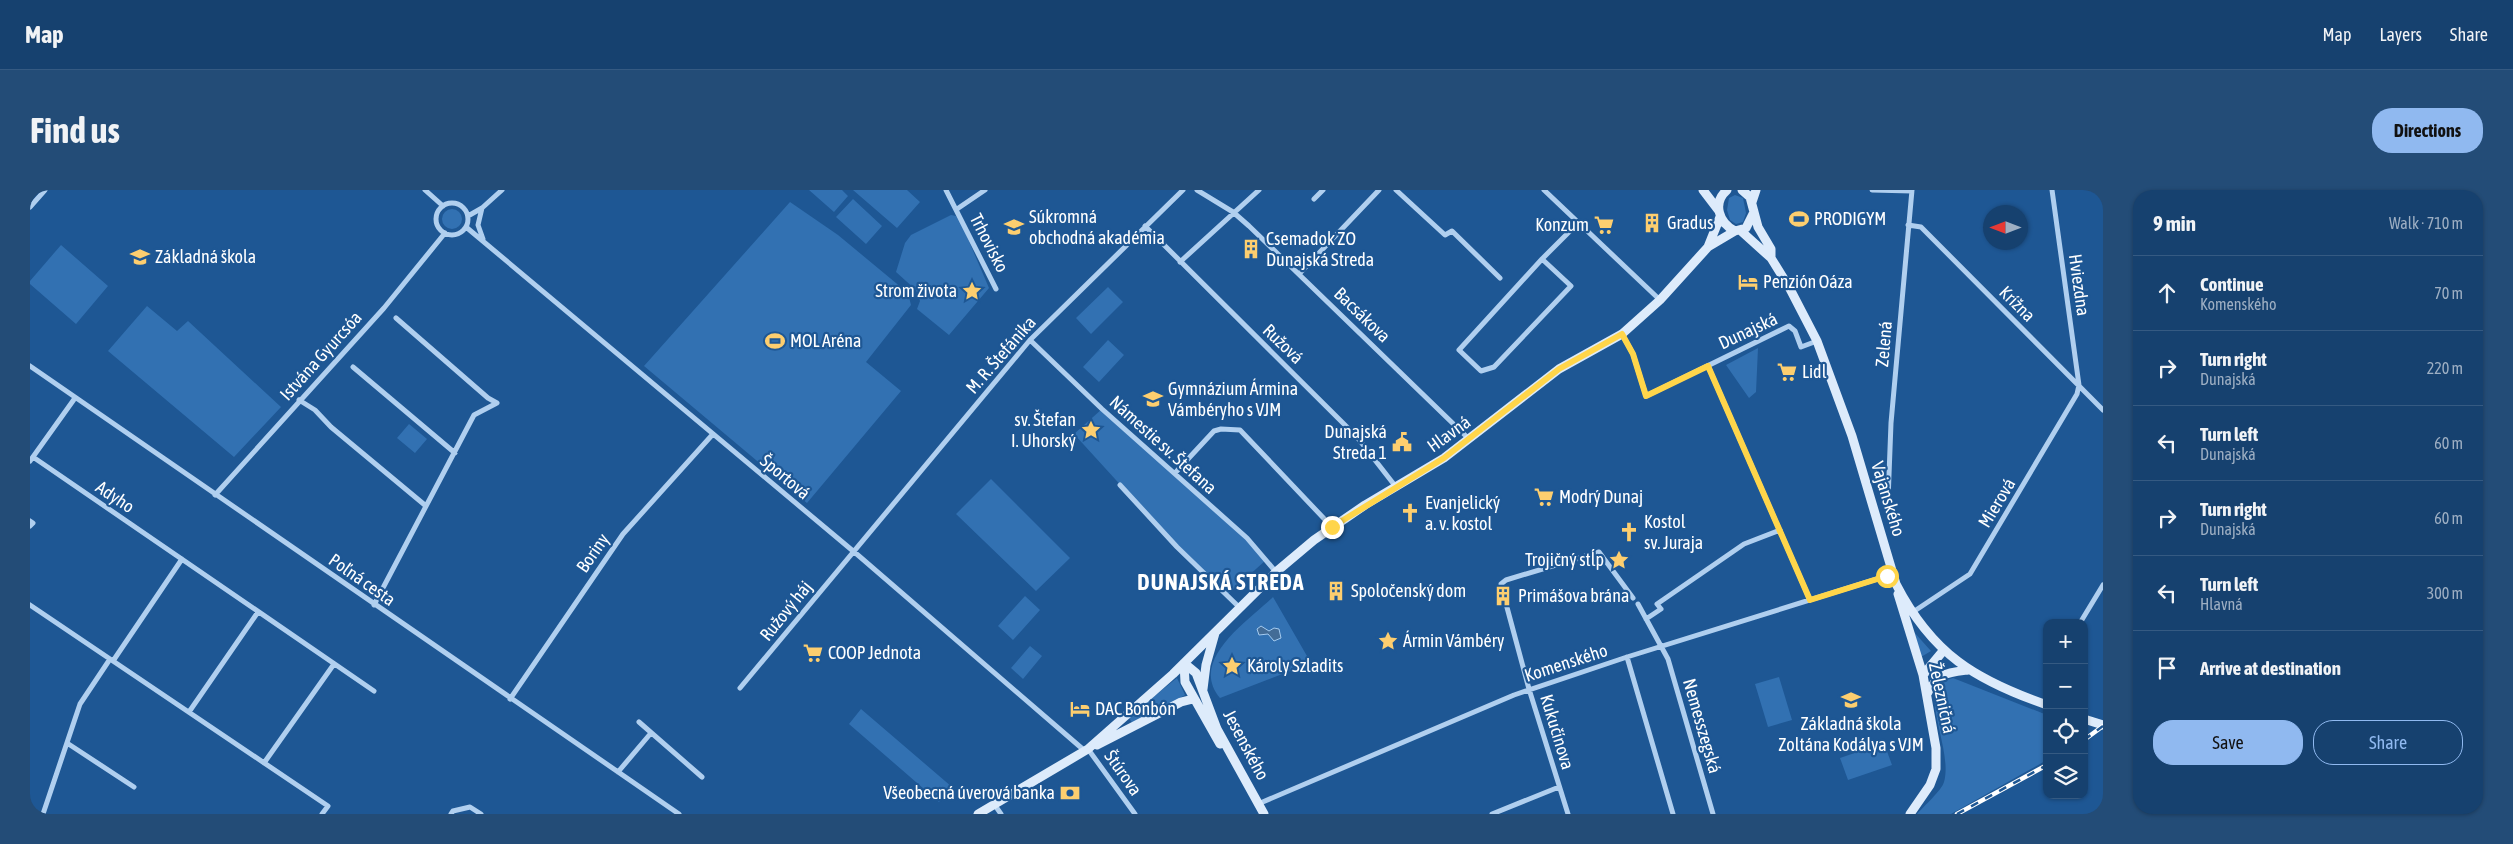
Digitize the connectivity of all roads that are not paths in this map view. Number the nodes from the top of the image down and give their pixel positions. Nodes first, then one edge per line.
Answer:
1 (45, 190) edge
2 (425, 190) edge
3 (502, 190) edge
4 (946, 190) edge
5 (985, 190) edge
6 (1183, 190) edge
7 (1198, 190) edge
8 (1259, 190) edge
9 (1323, 190) edge
10 (1379, 190) edge
11 (1396, 190) edge
12 (1544, 190) edge
13 (1703, 190) edge
14 (1727, 190) edge
15 (1742, 190) edge
16 (1756, 190) edge
17 (1872, 190) edge
18 (1912, 190) edge
19 (2052, 190) edge
20 (1314, 199) dead end
21 (1752, 202) junction
22 (443, 206) junction
23 (30, 208) edge
24 (482, 208) junction
25 (956, 209) junction
26 (1233, 212) junction
27 (1719, 214) junction
28 (1753, 214) junction
29 (468, 216) junction
30 (1579, 222) junction
31 (1908, 225) junction
32 (1145, 226) junction
33 (466, 227) junction
34 (1738, 231) junction
35 (445, 233) junction
36 (483, 239) junction
37 (1708, 247) junction
38 (1771, 258) junction
39 (1542, 259) junction
40 (1180, 262) junction
41 (1300, 274) junction
42 (1500, 278) dead end
43 (996, 289) dead end
44 (1660, 300) junction
45 (396, 318) dead end
46 (1622, 334) junction
47 (1030, 340) junction
48 (1817, 341) junction
49 (30, 366) edge
50 (1708, 366) junction
51 (353, 367) dead end
52 (2079, 385) junction
53 (75, 398) junction
54 (300, 400) junction
55 (2103, 410) edge
56 (713, 434) junction
57 (1470, 440) junction
58 (456, 453) junction
59 (31, 459) edge
60 (1175, 473) junction
61 (1120, 485) dead end
62 (1396, 488) junction
63 (215, 495) junction
64 (1888, 501) dead end
65 (426, 506) junction
66 (30, 521) edge
67 (30, 526) edge
68 (1332, 527) junction
69 (1780, 530) junction
70 (852, 551) junction
71 (182, 560) junction
72 (1276, 572) junction
73 (1894, 574) junction
74 (1896, 584) junction
75 (2103, 585) edge
76 (1503, 591) dead end
77 (1633, 598) dead end
78 (1506, 600) dead end
79 (1810, 600) junction
80 (374, 604) junction
81 (1638, 604) dead end
82 (30, 605) edge
83 (1240, 608) junction
84 (258, 612) junction
85 (1912, 612) junction
86 (1646, 619) junction
87 (2082, 619) edge
88 (1215, 633) junction
89 (1662, 646) junction
90 (1943, 651) junction
91 (1628, 657) junction
92 (112, 660) junction
93 (1184, 663) junction
94 (334, 664) junction
95 (1968, 670) junction
96 (1923, 675) junction
97 (740, 688) dead end
98 (1529, 689) junction
99 (1203, 690) junction
100 (374, 691) dead end
101 (1927, 694) junction
102 (1193, 699) junction
103 (510, 700) junction
104 (2043, 704) edge
105 (189, 712) junction
106 (2088, 720) edge
107 (639, 722) dead end
108 (2103, 725) edge
109 (652, 733) junction
110 (67, 743) junction
111 (1087, 750) junction
112 (1229, 752) junction
113 (264, 763) junction
114 (618, 772) junction
115 (702, 777) dead end
116 (134, 787) dead end
117 (1559, 787) junction
118 (994, 804) junction
119 (1258, 804) junction
120 (43, 814) edge
121 (322, 814) edge
122 (451, 814) edge
123 (481, 814) edge
124 (679, 814) edge
125 (978, 814) edge
126 (1001, 814) edge
127 (1135, 814) edge
128 (1264, 814) edge
129 (1492, 814) edge
130 (1568, 814) edge
131 (1673, 814) edge
132 (1713, 814) edge
133 (1910, 814) edge

1 - 23 street
2 - 22 street
3 - 24 street
4 - 25 street, Trhovisko
5 - 25 street, Trhovisko
6 - 32 street, M. R. Štefánika
7 - 26 street, Bacsákova
8 - 26 street
9 - 20 street
10 - 41 street
11 - 42 street
12 - 30 street
13 - 27 main road
14 - 27 main road
15 - 21 main road
16 - 21 main road
17 - 18 street
18 - 31 street, Zelená
19 - 52 street, Hviezdna
21 - 28 main road
22 - 29 street
22 - 35 street
24 - 29 street
24 - 36 street
25 - 43 street, Trhovisko
26 - 40 street
26 - 41 street, Bacsákova
27 - 34 main road
27 - 37 main road
28 - 34 main road
28 - 38 main road
29 - 33 street
30 - 39 street
30 - 44 street
31 - 52 street, Krížna
31 - 64 street, Zelená
32 - 40 street, Ružová
32 - 47 street, M. R. Štefánika
33 - 35 street
33 - 36 street, Športová
34 - 37 main road
34 - 38 main road
35 - 54 street, Istvána Gyurcsóa
36 - 56 street, Športová
37 - 44 main road, Hlavná
38 - 48 main road, Vajanského
39 - 39 street
40 - 62 street, Ružová
41 - 57 street, Bacsákova
44 - 46 main road, Hlavná
45 - 58 street
46 - 50 street, Dunajská
46 - 57 main road, Hlavná
47 - 60 street, Námestie sv. Štefana
47 - 70 street, M. R. Štefánika
48 - 50 street, Dunajská
48 - 73 main road, Vajanského
49 - 53 street, Poľná cesta
50 - 69 street, Dunajská
51 - 58 street
52 - 55 street, Krížna
52 - 85 street, Mierová
53 - 59 street
53 - 63 street, Poľná cesta
54 - 63 street, Istvána Gyurcsóa
54 - 65 street
56 - 70 street, Športová
56 - 103 street, Boriny
57 - 62 main road, Hlavná
58 - 65 street
59 - 71 street, Adyho
60 - 68 street
60 - 72 street, Námestie sv. Štefana
61 - 83 street
62 - 68 main road, Hlavná
63 - 80 street, Poľná cesta
65 - 80 street
66 - 67 street
68 - 72 main road, Hlavná
69 - 79 street, Dunajská
69 - 86 street
70 - 97 street, Ružový háj
70 - 111 street, Športová
71 - 84 street, Adyho
71 - 92 street
72 - 83 main road, Hlavná
73 - 74 main road, Vajanského
73 - 79 street, Komenského
74 - 85 main road, Vajanského
74 - 96 main road, Železničná
75 - 87 street
76 - 77 street
78 - 98 street, Kukučínova
79 - 89 street, Komenského
80 - 103 street, Poľná cesta
81 - 86 street, Nemesszegská
82 - 92 street
83 - 88 main road, Hlavná
84 - 94 street, Adyho
84 - 105 street
85 - 90 main road, Vajanského
86 - 89 street, Nemesszegská
88 - 93 main road, Hlavná
88 - 99 main road
89 - 91 street, Komenského
89 - 132 street, Nemesszegská
90 - 95 main road, Vajanského
90 - 96 main road
91 - 98 street, Komenského
91 - 131 street
92 - 105 street
92 - 110 street
93 - 99 main road, Jesenského
93 - 102 main road
93 - 111 main road, Hlavná
94 - 100 street, Adyho
94 - 113 street
95 - 101 main road
95 - 104 main road, Vajanského
96 - 101 main road, Železničná
98 - 117 street, Kukučínova
98 - 119 street, Komenského
99 - 112 main road, Jesenského
101 - 133 main road, Železničná
102 - 111 main road
102 - 112 main road
103 - 114 street, Poľná cesta
105 - 113 street
106 - 108 main road
107 - 109 street
109 - 114 street
109 - 115 street
110 - 116 street
110 - 120 street
111 - 118 main road
111 - 127 street, Štúrova
112 - 119 main road, Jesenského
113 - 121 street
114 - 124 street, Poľná cesta
117 - 129 street
117 - 130 street, Kukučínova
118 - 125 main road
118 - 126 street
119 - 128 main road, Jesenského
122 - 123 street

